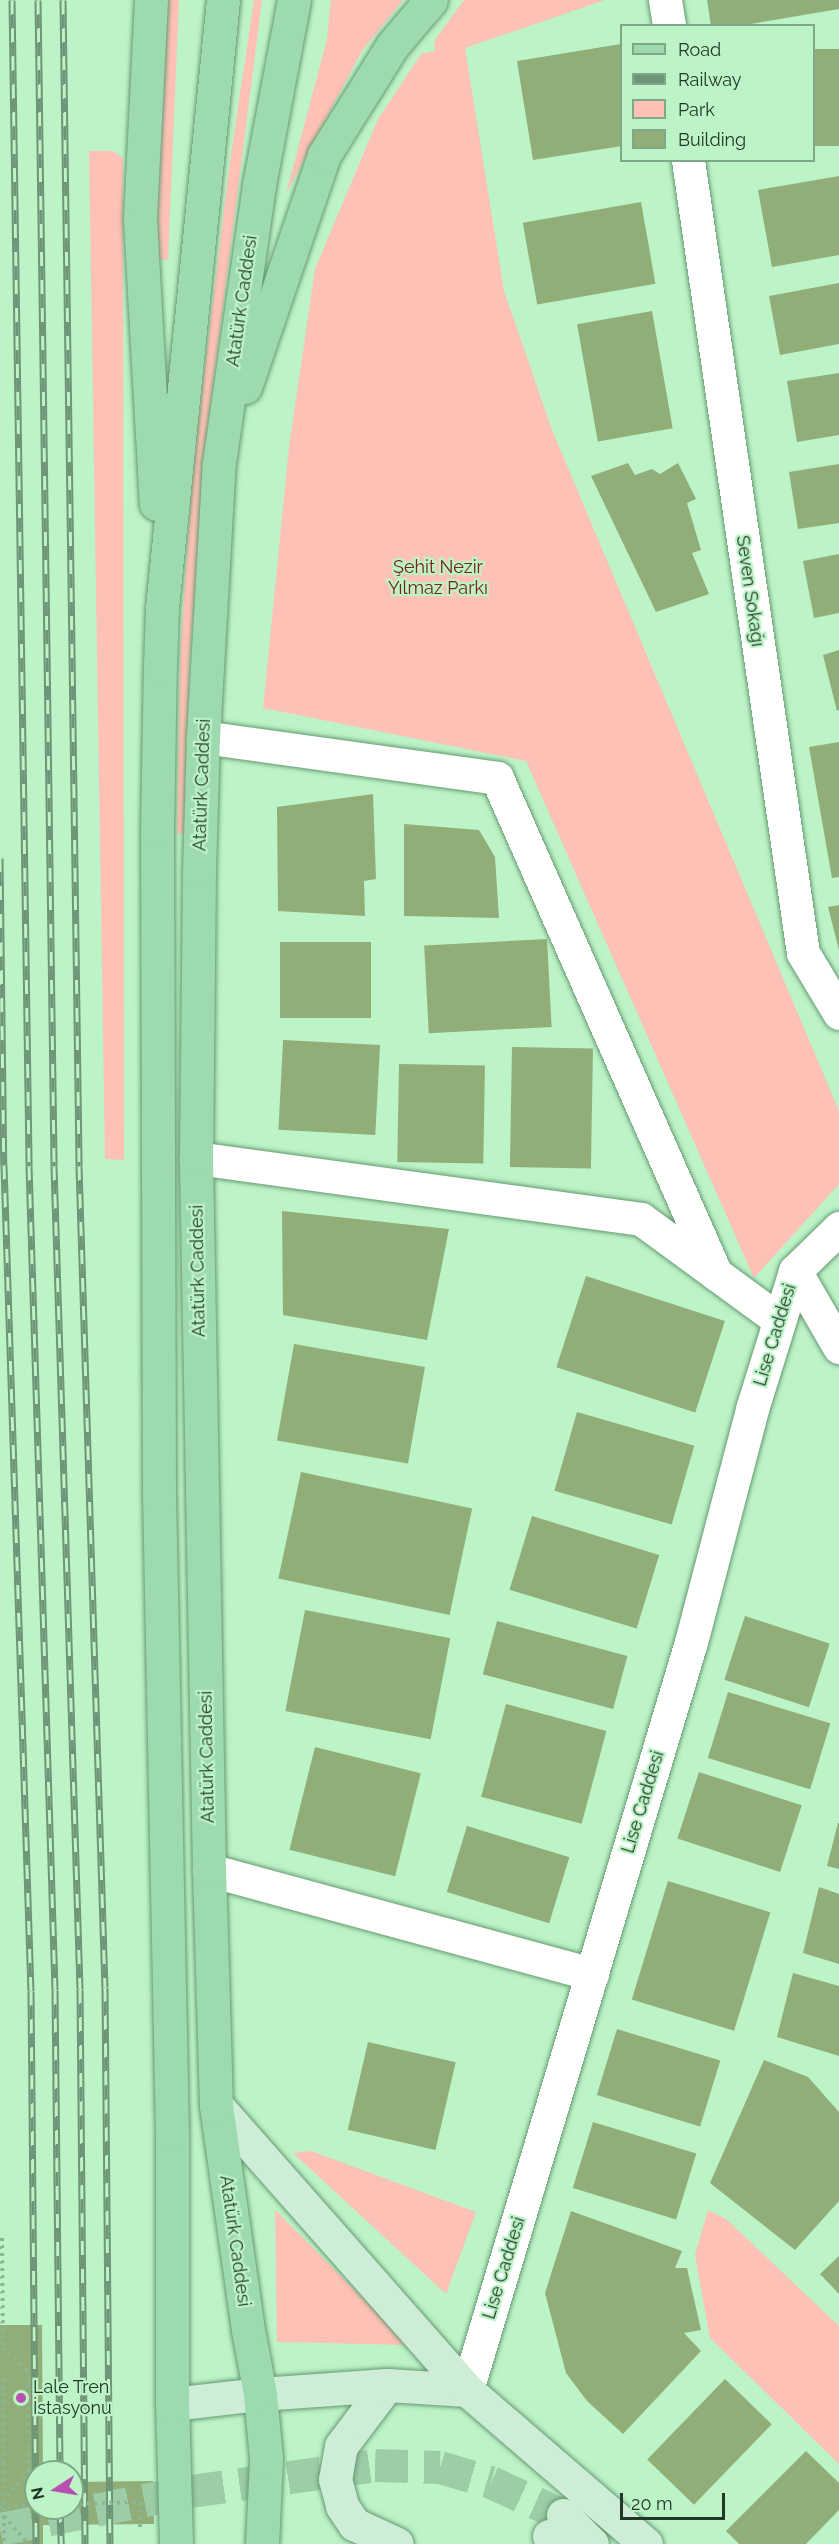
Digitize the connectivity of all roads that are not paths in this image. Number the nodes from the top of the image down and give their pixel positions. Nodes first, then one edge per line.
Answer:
1 (151, 0) edge
2 (223, 0) edge
3 (294, 0) edge
4 (431, 0) edge
5 (665, 0) edge
6 (669, 24) edge
7 (688, 162) edge
8 (219, 463) junction
9 (162, 608) junction
10 (203, 737) junction
11 (839, 1013) edge
12 (196, 1158) junction
13 (839, 1228) edge
14 (795, 1271) junction
15 (716, 1274) junction
16 (779, 1320) junction
17 (839, 1347) edge
18 (209, 1870) junction
19 (592, 1974) junction
20 (216, 2105) junction
21 (387, 2385) junction
22 (467, 2390) junction
23 (260, 2394) junction
24 (172, 2404) junction
25 (556, 2532) tunnel mouth
26 (176, 2544) edge
27 (262, 2544) edge
28 (397, 2544) edge
29 (592, 2544) edge
30 (646, 2544) edge

1 - 9 main road
2 - 9 main road
3 - 8 main road, Atatürk Caddesi
4 - 8 main road
5 - 6 street
7 - 11 street, Seven Sokağı
8 - 10 main road, Atatürk Caddesi
9 - 24 main road
10 - 12 main road, Atatürk Caddesi
10 - 15 street
12 - 15 street
12 - 18 main road, Atatürk Caddesi
13 - 14 street, Lise Caddesi
14 - 16 street, Lise Caddesi
14 - 17 street
15 - 16 street
16 - 19 street, Lise Caddesi
18 - 19 street
18 - 20 main road, Atatürk Caddesi
19 - 22 street, Lise Caddesi
20 - 22 main road
20 - 23 main road, Atatürk Caddesi
21 - 22 main road
21 - 23 main road
21 - 28 main road
22 - 30 main road
23 - 24 main road
23 - 27 main road, Atatürk Caddesi
24 - 26 main road
25 - 29 main road

